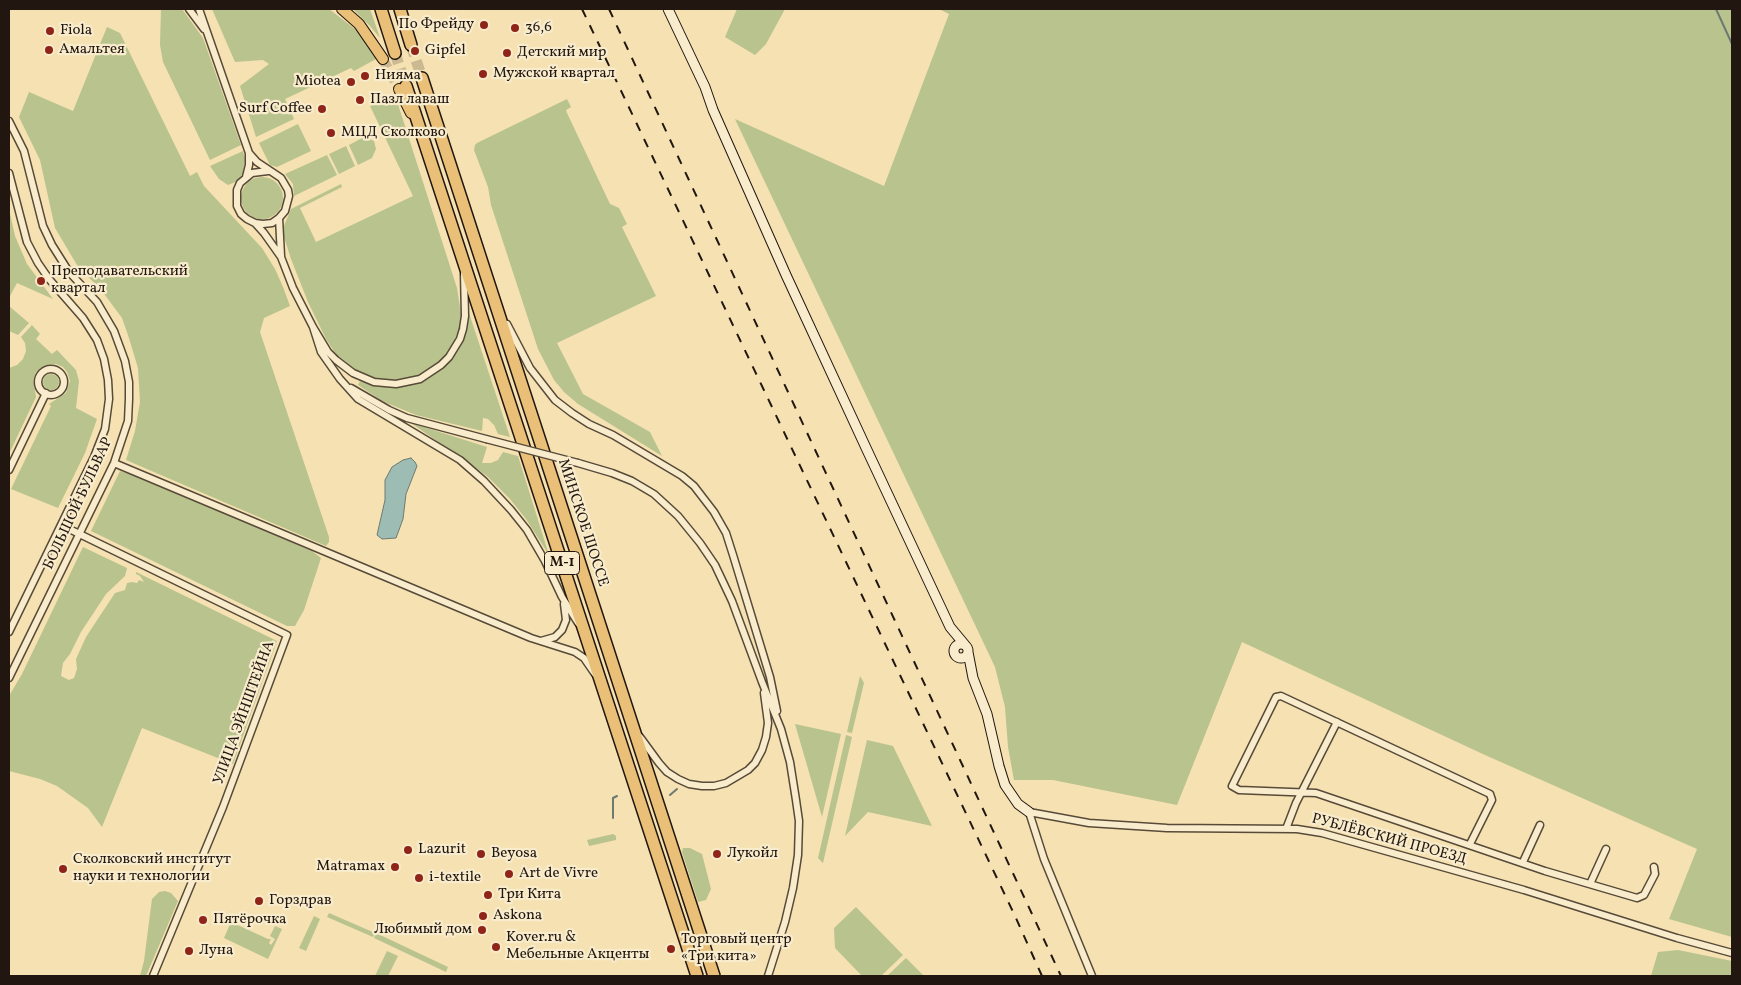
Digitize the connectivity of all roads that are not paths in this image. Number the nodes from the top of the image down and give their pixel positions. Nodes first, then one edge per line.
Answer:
1 (189, 9) edge
2 (199, 9) edge
3 (342, 9) edge
4 (381, 9) edge
5 (400, 9) edge
6 (668, 9) edge
7 (208, 34) junction
8 (412, 45) tunnel mouth
9 (395, 53) tunnel mouth
10 (384, 59) tunnel mouth
11 (422, 78) tunnel mouth
12 (403, 87) tunnel mouth
13 (9, 121) edge
14 (249, 153) junction
15 (268, 171) junction
16 (9, 173) edge
17 (246, 177) junction
18 (279, 218) junction
19 (255, 223) junction
20 (281, 257) junction
21 (463, 261) junction
22 (490, 289) junction
23 (312, 327) junction
24 (346, 384) junction
25 (46, 393) junction
26 (114, 463) junction
27 (9, 470) edge
28 (61, 525) junction
29 (80, 534) junction
30 (562, 597) junction
31 (950, 627) junction
32 (9, 632) edge
33 (587, 640) junction
34 (541, 641) junction
35 (966, 649) junction
36 (955, 654) junction
37 (9, 678) edge
38 (973, 678) junction
39 (762, 682) junction
40 (602, 686) junction
41 (630, 721) junction
42 (1337, 722) junction
43 (781, 729) junction
44 (1301, 793) junction
45 (1029, 812) junction
46 (1540, 825) dead end
47 (1286, 829) junction
48 (1470, 844) junction
49 (1606, 850) dead end
50 (1523, 862) junction
51 (1654, 867) dead end
52 (1590, 884) junction
53 (1732, 953) edge
54 (153, 976) edge
55 (697, 976) edge
56 (714, 976) edge
57 (768, 976) edge
58 (1092, 976) edge

1 - 7 street
2 - 7 street
3 - 10 main road
4 - 9 highway
5 - 8 highway
6 - 31 street
7 - 14 street
11 - 22 highway, МИНСКОЕ ШОССЕ / М-1
12 - 21 highway, МИНСКОЕ ШОССЕ / М-1
13 - 26 street, БОЛЬШОЙ БУЛЬВАР
14 - 15 street
14 - 17 street
15 - 17 street
15 - 18 street
16 - 28 street, БОЛЬШОЙ БУЛЬВАР
17 - 19 street
18 - 19 street
18 - 20 street
19 - 20 street
20 - 23 street
21 - 23 street
21 - 33 highway, МИНСКОЕ ШОССЕ / М-1
22 - 41 highway, МИНСКОЕ ШОССЕ / М-1
22 - 43 street
23 - 24 street
24 - 30 street
24 - 39 street, bridge
25 - 25 street
25 - 27 street
26 - 29 street, БОЛЬШОЙ БУЛЬВАР
26 - 34 street
28 - 29 street, УЛИЦА ЭЙНШТЕЙНА
28 - 32 street, БОЛЬШОЙ БУЛЬВАР
29 - 37 street, БОЛЬШОЙ БУЛЬВАР
29 - 54 street, УЛИЦА ЭЙНШТЕЙНА
30 - 33 street
30 - 34 street
31 - 35 street
31 - 36 street
33 - 40 highway, МИНСКОЕ ШОССЕ / М-1
34 - 40 street
35 - 36 street
35 - 36 street
35 - 38 street
36 - 38 street
38 - 45 street
39 - 41 street
39 - 43 street
40 - 55 highway, МИНСКОЕ ШОССЕ / М-1
41 - 56 highway, МИНСКОЕ ШОССЕ / М-1
42 - 44 street
42 - 44 street
42 - 48 street
43 - 57 street
44 - 47 street
44 - 48 street
45 - 47 street, РУБЛЁВСКИЙ ПРОЕЗД
45 - 58 street
46 - 50 street
47 - 53 street, РУБЛЁВСКИЙ ПРОЕЗД
48 - 50 street
49 - 52 street
50 - 52 street
51 - 52 street

